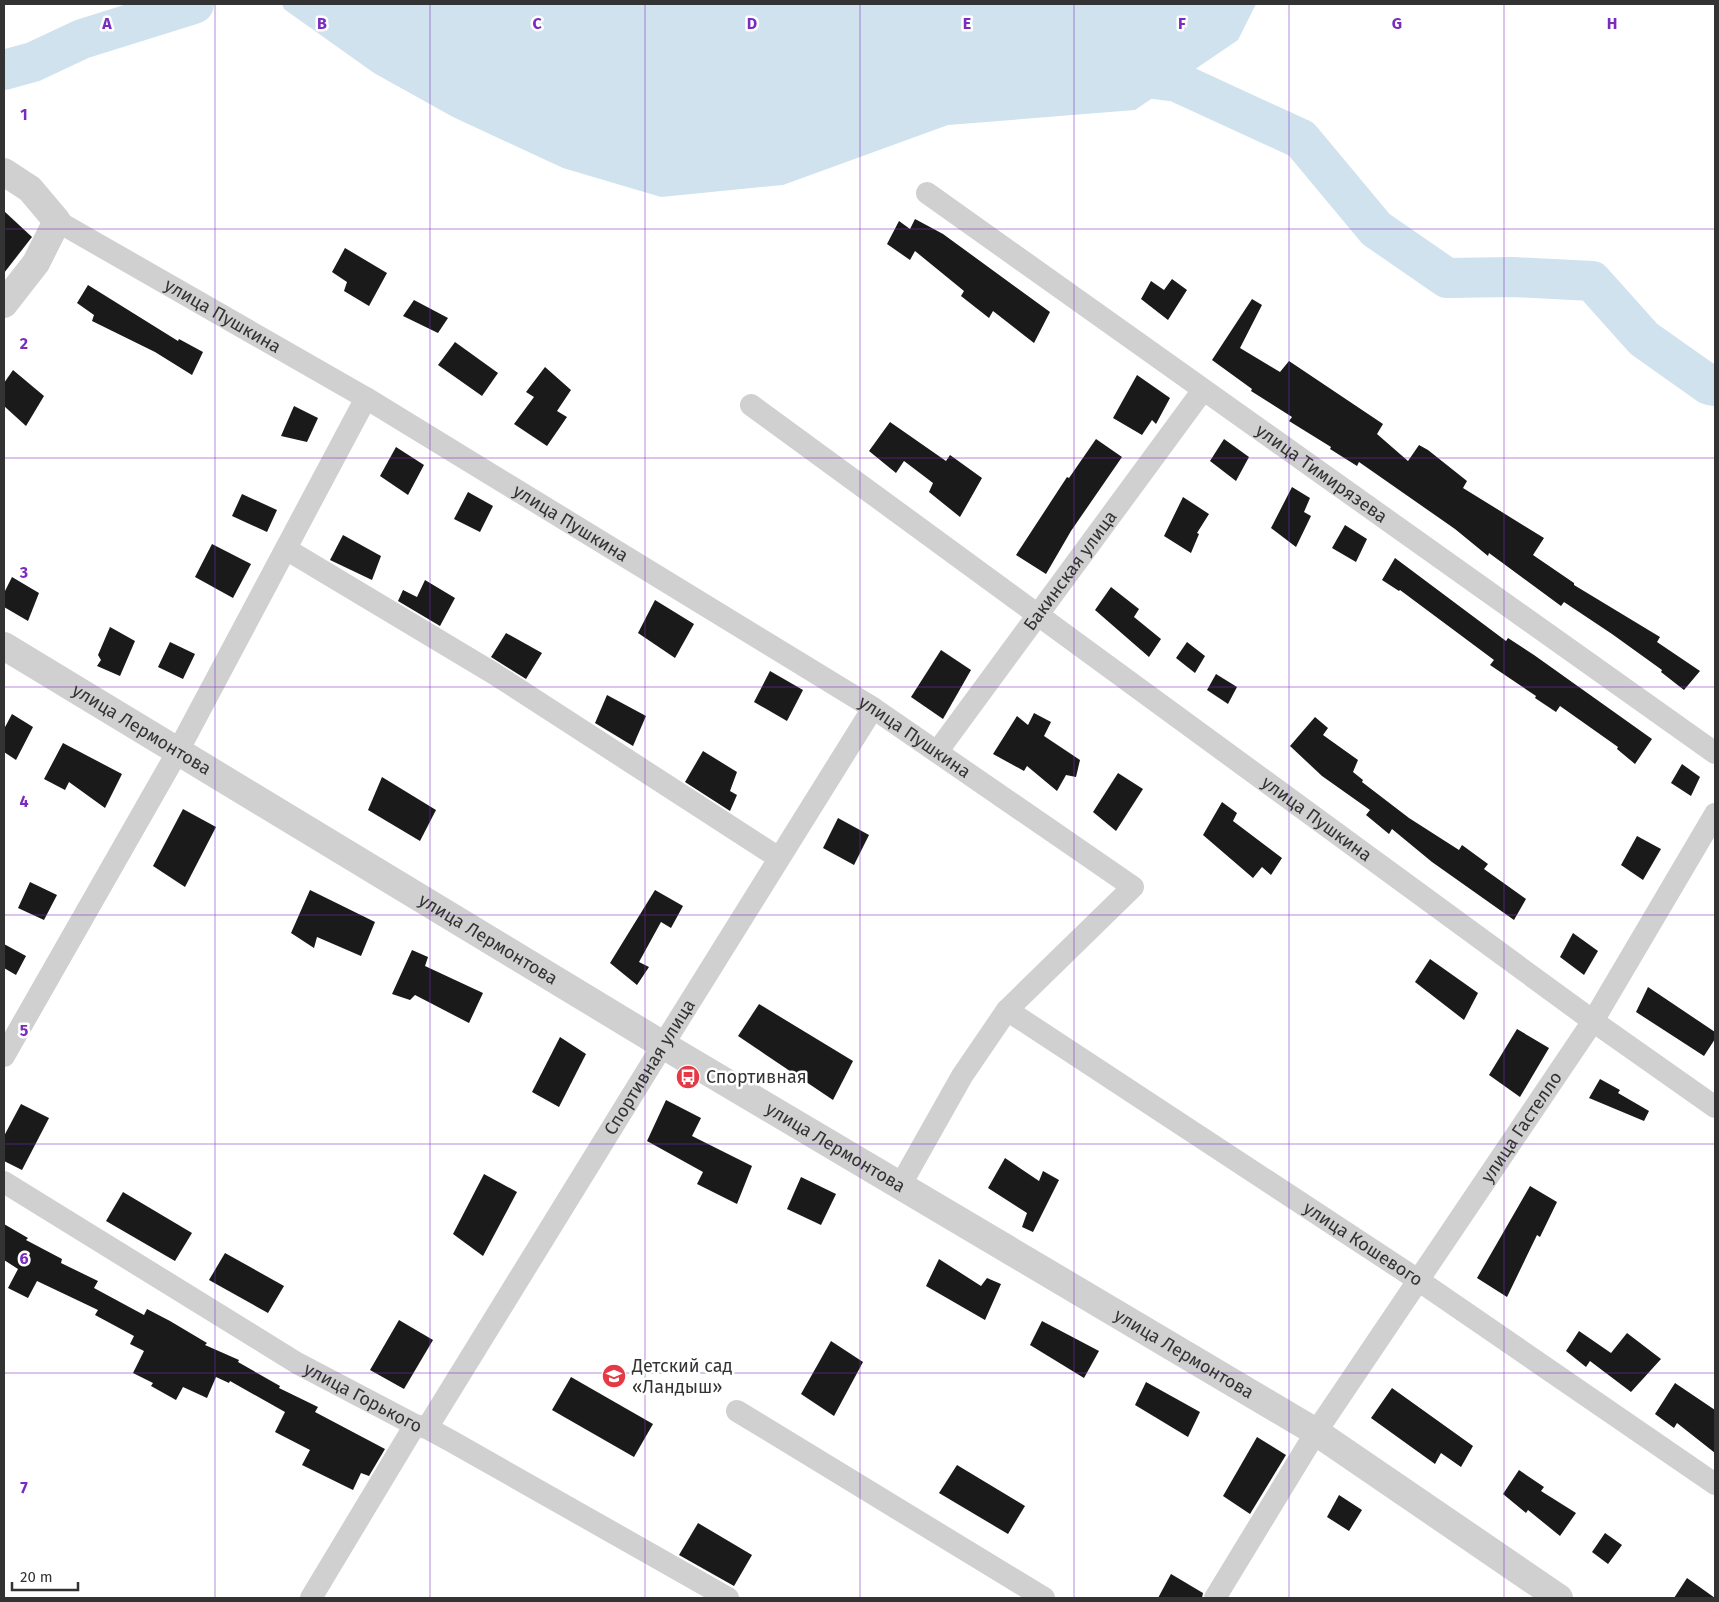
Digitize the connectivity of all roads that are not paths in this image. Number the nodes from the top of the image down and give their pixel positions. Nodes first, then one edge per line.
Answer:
1 (4, 172) edge
2 (927, 193) dead end
3 (57, 221) junction
4 (4, 304) edge
5 (1203, 390) junction
6 (366, 398) junction
7 (751, 406) dead end
8 (286, 549) junction
9 (1038, 614) junction
10 (4, 646) edge
11 (873, 708) junction
12 (178, 751) junction
13 (937, 752) junction
14 (1715, 753) edge
15 (1715, 814) edge
16 (779, 858) junction
17 (1007, 1010) junction
18 (1594, 1021) junction
19 (662, 1044) junction
20 (4, 1056) edge
21 (1715, 1106) edge
22 (4, 1182) edge
23 (900, 1186) junction
24 (1418, 1280) junction
25 (737, 1411) dead end
26 (421, 1426) junction
27 (1316, 1432) junction
28 (1715, 1484) edge
29 (311, 1598) edge
30 (728, 1598) edge
31 (1044, 1598) edge
32 (1215, 1598) edge
33 (1559, 1598) edge

1 - 3 street, улица Пушкина
2 - 5 street, улица Тимирязева
3 - 4 street
3 - 6 street, улица Пушкина
5 - 9 street, Бакинская улица
5 - 14 street, улица Тимирязева
6 - 8 street
6 - 11 street, улица Пушкина
7 - 9 street, улица Пушкина
8 - 12 street
8 - 16 street
9 - 13 street, Бакинская улица
9 - 18 street, улица Пушкина
10 - 12 street, улица Лермонтова
11 - 13 street, улица Пушкина
11 - 16 street, Спортивная улица
12 - 19 street, улица Лермонтова
12 - 20 street
13 - 17 street, улица Пушкина
15 - 18 street, улица Гастелло
16 - 19 street, Спортивная улица
17 - 23 street
17 - 24 street, улица Кошевого
18 - 21 street, улица Пушкина
18 - 24 street, улица Гастелло
19 - 23 street, улица Лермонтова
19 - 26 street, Спортивная улица
22 - 26 street, улица Горького
23 - 27 street, улица Лермонтова
24 - 27 street, улица Гастелло
24 - 28 street, улица Кошевого
25 - 31 street
26 - 29 street, Спортивная улица
26 - 30 street, улица Горького
27 - 32 street, улица Гастелло
27 - 33 street, улица Лермонтова

